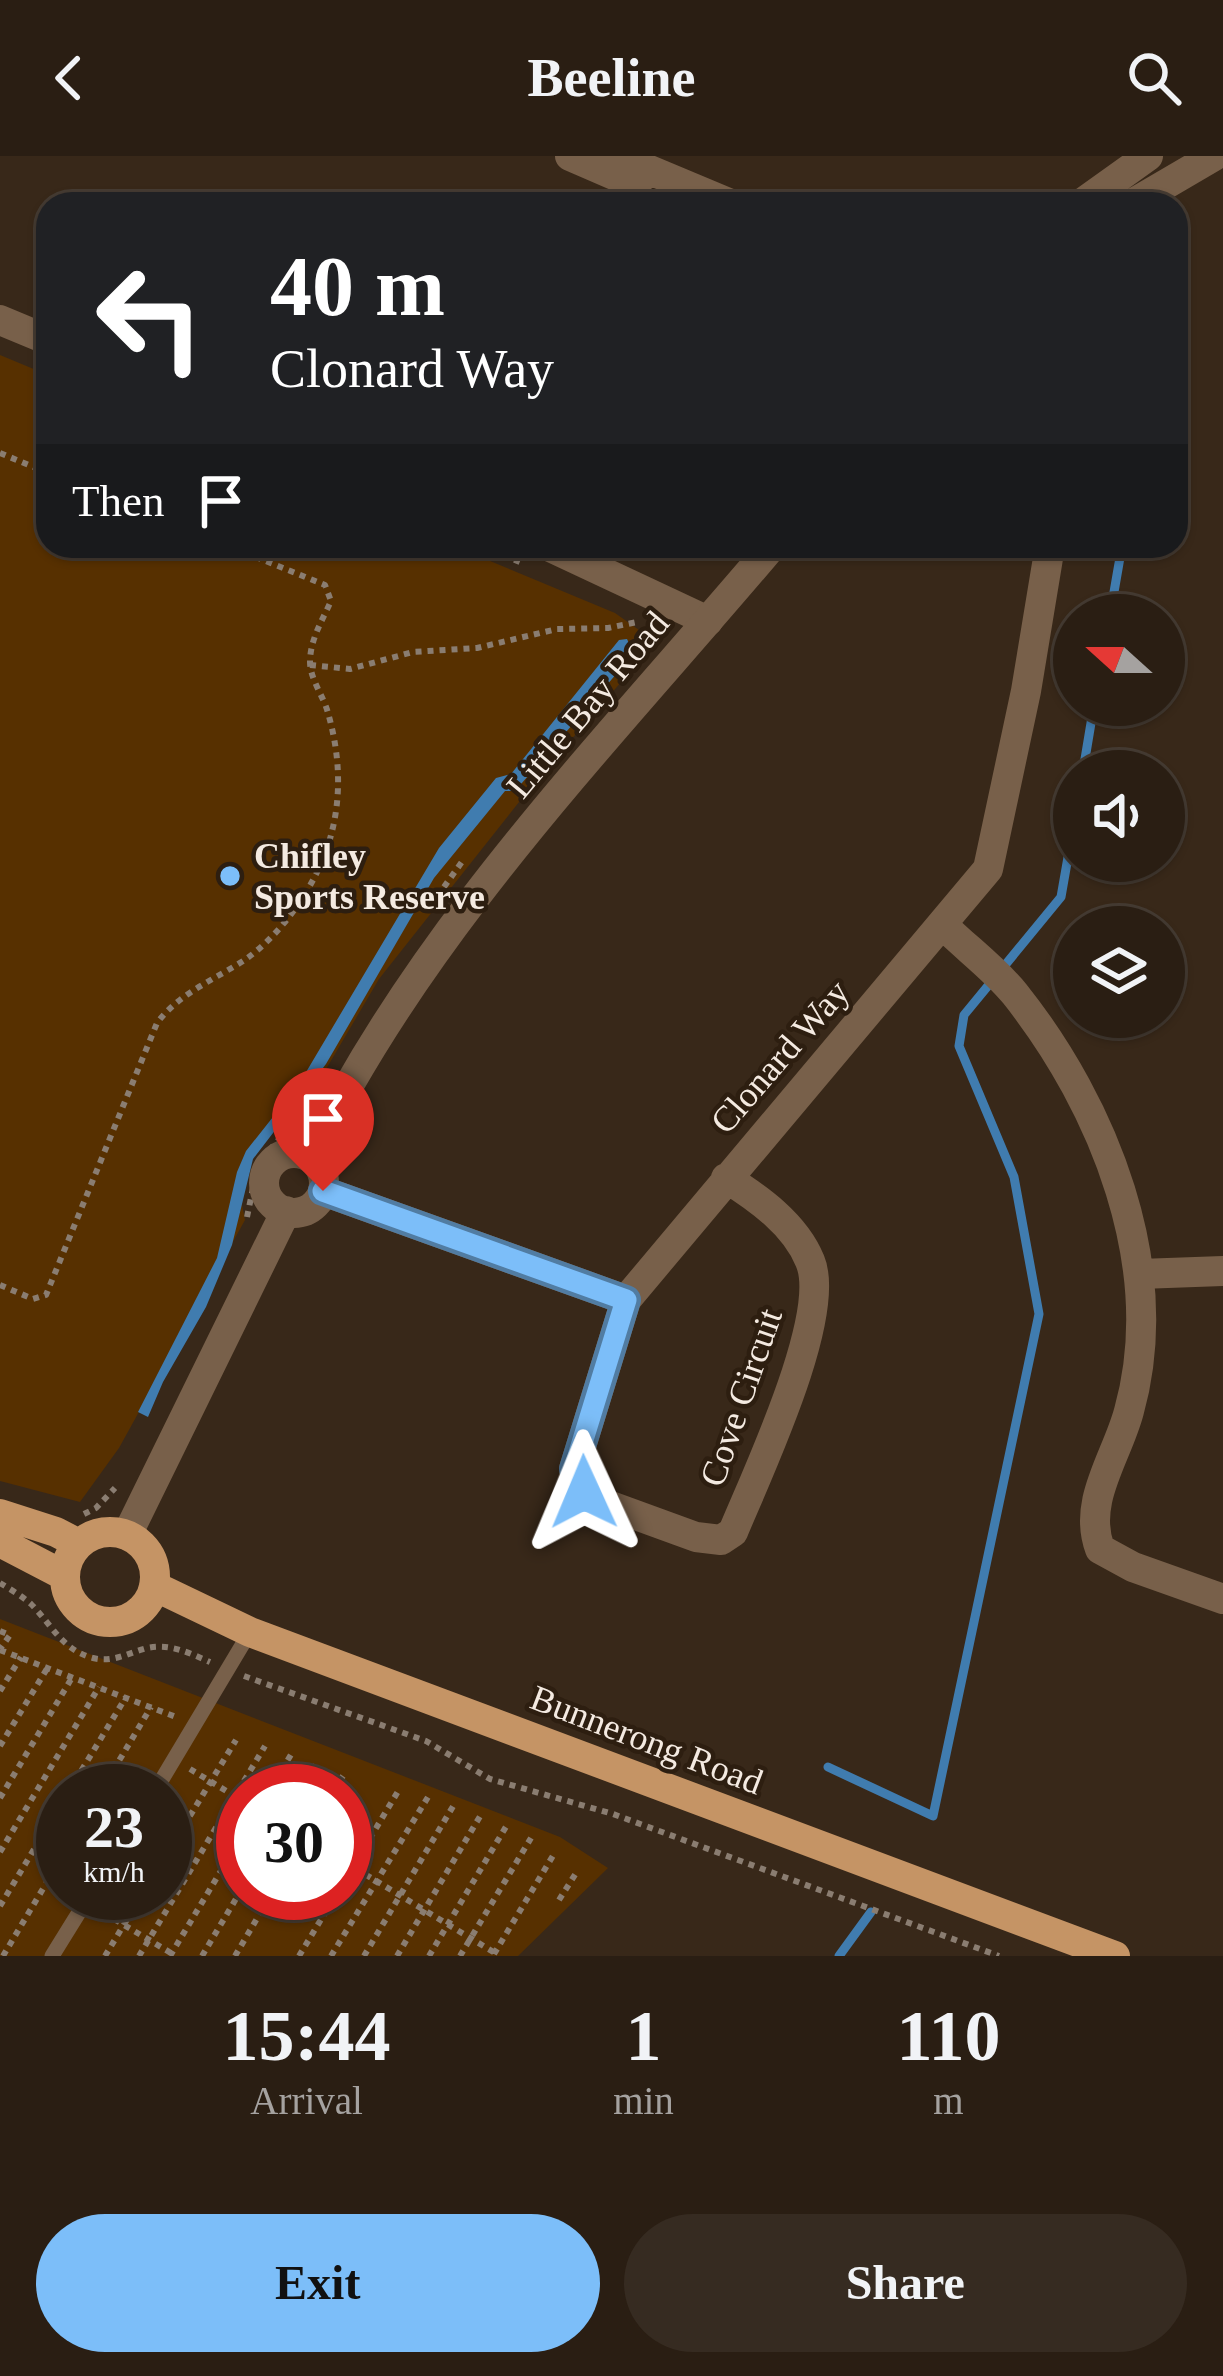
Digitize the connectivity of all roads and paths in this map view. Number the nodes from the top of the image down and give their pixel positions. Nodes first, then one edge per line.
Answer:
1 (570, 156) edge
2 (616, 156) edge
3 (1214, 156) edge
4 (1152, 163) edge
5 (653, 192) edge
6 (702, 192) edge
7 (1102, 192) edge
8 (1138, 192) edge
9 (0, 320) edge
10 (36, 335) edge
11 (0, 453) edge
12 (36, 467) edge
13 (259, 558) edge
14 (574, 558) edge
15 (762, 558) edge
16 (1049, 558) edge
17 (646, 620) dead end
18 (709, 621) junction
19 (310, 665) junction
20 (943, 925) junction
21 (311, 1157) junction
22 (725, 1178) junction
23 (323, 1191) junction
24 (286, 1211) junction
25 (1223, 1270) edge
26 (1140, 1274) junction
27 (0, 1285) edge
28 (626, 1300) junction
29 (0, 1514) edge
30 (127, 1534) junction
31 (0, 1542) edge
32 (79, 1544) junction
33 (65, 1576) junction
34 (154, 1586) junction
35 (1223, 1599) edge
36 (0, 1630) edge
37 (250, 1632) junction
38 (0, 1649) edge
39 (21, 1657) junction
40 (48, 1666) junction
41 (73, 1676) junction
42 (99, 1687) junction
43 (0, 1691) edge
44 (126, 1697) junction
45 (152, 1707) junction
46 (169, 1735) dead end
47 (236, 1740) dead end
48 (0, 1746) edge
49 (265, 1746) dead end
50 (292, 1754) dead end
51 (319, 1760) dead end
52 (85, 1764) edge
53 (117, 1764) edge
54 (171, 1764) edge
55 (256, 1764) edge
56 (286, 1764) edge
57 (317, 1764) edge
58 (465, 1766) dead end
59 (192, 1770) edge
60 (211, 1782) junction
61 (216, 1785) edge
62 (400, 1788) dead end
63 (428, 1797) dead end
64 (0, 1798) edge
65 (454, 1803) dead end
66 (192, 1813) edge
67 (482, 1813) dead end
68 (507, 1826) dead end
69 (372, 1830) edge
70 (216, 1835) edge
71 (531, 1838) dead end
72 (36, 1846) edge
73 (0, 1852) edge
74 (554, 1854) dead end
75 (578, 1870) dead end
76 (372, 1879) edge
77 (216, 1881) edge
78 (376, 1881) junction
79 (400, 1896) junction
80 (36, 1900) edge
81 (559, 1900) dead end
82 (0, 1906) edge
83 (424, 1910) junction
84 (75, 1920) edge
85 (116, 1920) edge
86 (127, 1920) edge
87 (223, 1920) edge
88 (256, 1920) edge
89 (321, 1920) edge
90 (124, 1925) junction
91 (448, 1925) junction
92 (470, 1938) junction
93 (149, 1940) junction
94 (494, 1954) edge
95 (173, 1955) edge
96 (3, 1956) edge
97 (52, 1956) edge
98 (105, 1956) edge
99 (140, 1956) edge
100 (202, 1956) edge
101 (235, 1956) edge
102 (299, 1956) edge
103 (331, 1956) edge
104 (364, 1956) edge
105 (397, 1956) edge
106 (429, 1956) edge
107 (460, 1956) edge
108 (999, 1956) edge
109 (1115, 1956) edge

1 - 5 street
2 - 6 street
3 - 4 street
4 - 7 street
4 - 8 street
9 - 10 street
11 - 12 path
13 - 19 path
14 - 18 street
15 - 18 street, Little Bay Road
16 - 20 street, Clonard Way
17 - 19 path
18 - 21 street, Little Bay Road
19 - 27 path
20 - 22 street, Clonard Way
20 - 26 street
21 - 23 street
21 - 24 street
22 - 28 street, Clonard Way
22 - 28 street, Cove Circuit
23 - 24 street
23 - 28 street
24 - 30 street
25 - 26 street
26 - 35 street
29 - 32 main road
30 - 32 main road
30 - 34 main road
31 - 33 main road
32 - 33 main road
33 - 34 main road
34 - 37 main road, Bunnerong Road
36 - 38 path
37 - 54 lane
37 - 109 main road, Bunnerong Road
38 - 39 path
39 - 40 path
39 - 43 path
40 - 41 path
40 - 48 path
41 - 42 path
41 - 64 path
42 - 44 path
42 - 73 path
44 - 45 path
44 - 52 path
45 - 46 path
45 - 53 path
47 - 60 path
49 - 55 path
50 - 56 path
51 - 57 path
58 - 108 path
59 - 60 path
60 - 61 path
60 - 66 path
62 - 69 path
63 - 78 path
65 - 79 path
67 - 83 path
68 - 91 path
70 - 93 path
71 - 92 path
72 - 82 path
74 - 94 path
75 - 81 path
76 - 78 path
77 - 95 path
78 - 79 path
78 - 103 path
79 - 83 path
79 - 104 path
80 - 96 path
83 - 91 path
83 - 105 path
84 - 97 lane
85 - 90 path
86 - 90 path
87 - 100 path
88 - 101 path
89 - 102 path
90 - 93 path
90 - 98 path
91 - 92 path
91 - 106 path
92 - 94 path
92 - 107 path
93 - 95 path
93 - 99 path

